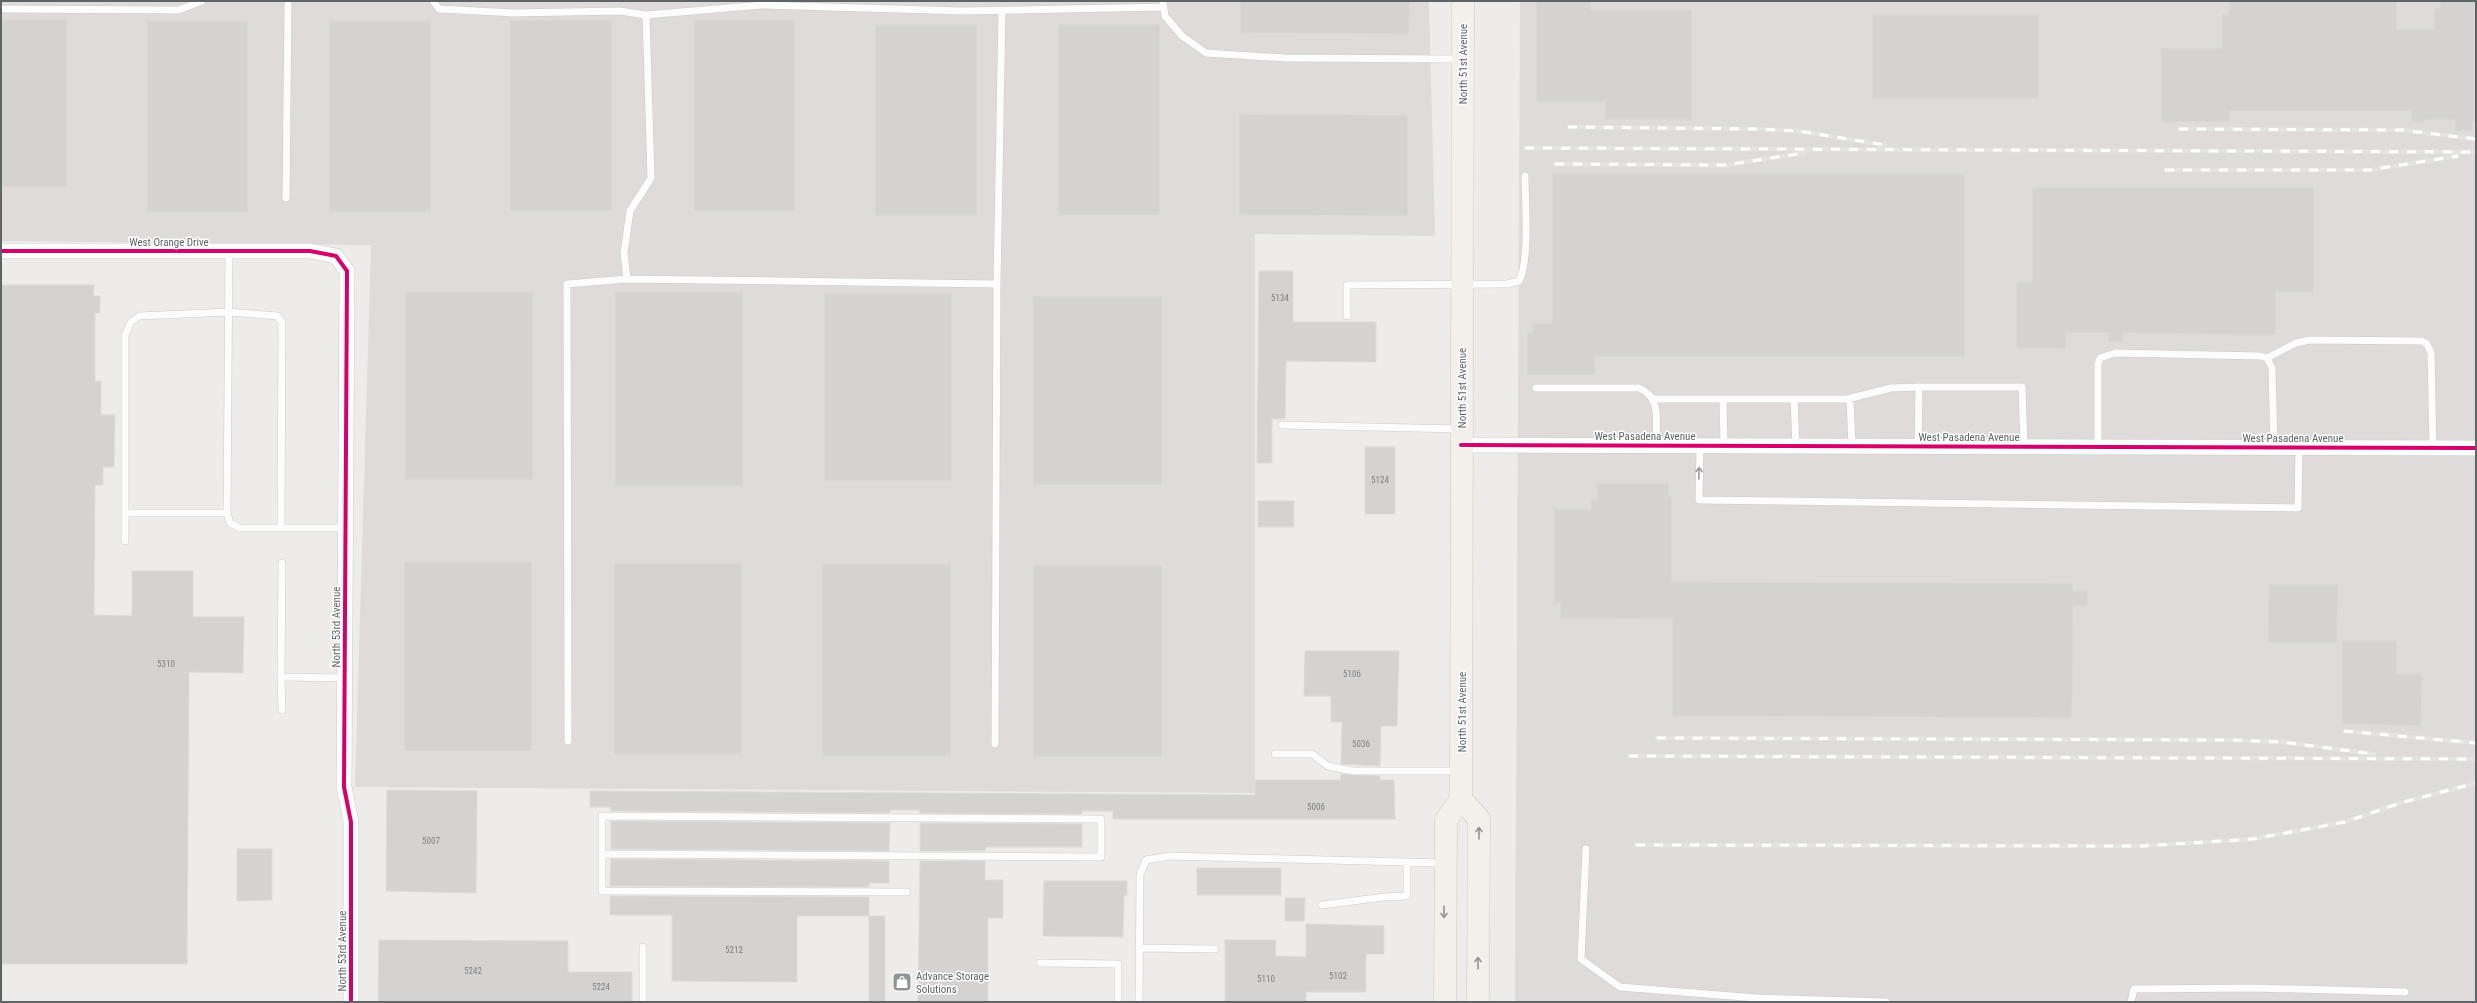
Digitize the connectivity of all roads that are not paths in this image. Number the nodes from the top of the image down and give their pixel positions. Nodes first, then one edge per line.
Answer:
1 (202, 1) edge
2 (288, 1) edge
3 (433, 1) edge
4 (1464, 1) edge
5 (762, 3) edge
6 (1164, 4) edge
7 (1, 9) edge
8 (1002, 11) junction
9 (646, 15) junction
10 (1463, 59) junction
11 (1525, 176) dead end
12 (286, 198) dead end
13 (1, 251) edge
14 (229, 251) junction
15 (336, 256) joint
16 (627, 279) junction
17 (997, 284) junction
18 (1462, 285) junction
19 (229, 312) junction
20 (1347, 316) dead end
21 (2267, 358) junction
22 (1919, 387) junction
23 (1536, 388) dead end
24 (1654, 399) junction
25 (1723, 399) junction
26 (1794, 399) junction
27 (1850, 399) junction
28 (1282, 425) dead end
29 (1461, 437) junction
30 (1656, 445) junction
31 (1700, 445) junction
32 (1724, 445) junction
33 (1796, 446) junction
34 (1852, 446) junction
35 (1918, 446) junction
36 (2024, 447) junction
37 (2098, 447) junction
38 (2274, 447) junction
39 (2299, 448) junction
40 (2433, 448) junction
41 (2476, 448) edge
42 (227, 512) junction
43 (125, 513) junction
44 (281, 527) junction
45 (346, 528) junction
46 (125, 541) dead end
47 (282, 563) dead end
48 (281, 677) junction
49 (344, 678) junction
50 (282, 710) dead end
51 (568, 741) dead end
52 (995, 744) dead end
53 (1274, 754) dead end
54 (1462, 771) junction
55 (1462, 799) junction
56 (1586, 848) dead end
57 (602, 854) junction
58 (1407, 862) junction
59 (1445, 863) junction
60 (907, 892) dead end
61 (1322, 905) dead end
62 (643, 947) dead end
63 (1140, 948) junction
64 (1215, 949) dead end
65 (1040, 963) dead end
66 (2405, 992) dead end
67 (351, 1002) edge
68 (643, 1002) edge
69 (1118, 1002) edge
70 (1139, 1002) edge
71 (1444, 1002) edge
72 (1478, 1002) edge
73 (1886, 1002) edge
74 (2131, 1002) edge

1 - 7 lane
2 - 12 lane
3 - 9 lane
4 - 10 main road, North 51st Avenue
5 - 8 lane
5 - 9 lane
6 - 8 lane
6 - 10 lane
8 - 17 lane
9 - 16 lane
10 - 18 main road, North 51st Avenue
11 - 18 lane
13 - 14 street, West Orange Drive
14 - 15 street, West Orange Drive
14 - 19 lane
15 - 45 street, North 53rd Avenue
16 - 17 lane
16 - 51 lane
17 - 52 lane
18 - 20 lane
18 - 29 main road, North 51st Avenue
19 - 42 lane
19 - 43 lane
19 - 44 lane
21 - 37 lane
21 - 38 lane
21 - 40 lane
22 - 27 lane
22 - 35 lane
22 - 36 lane
23 - 24 lane
24 - 25 lane
24 - 30 lane
25 - 26 lane
25 - 32 lane
26 - 27 lane
26 - 33 lane
27 - 34 lane
28 - 29 lane
29 - 30 street, West Pasadena Avenue
29 - 54 main road, North 51st Avenue
30 - 31 street, West Pasadena Avenue
31 - 32 street, West Pasadena Avenue
39 -> 31 lane
32 - 33 street, West Pasadena Avenue
33 - 34 street, West Pasadena Avenue
34 - 35 street, West Pasadena Avenue
35 - 36 street, West Pasadena Avenue
36 - 37 street, West Pasadena Avenue
37 - 38 street, West Pasadena Avenue
38 - 39 street, West Pasadena Avenue
39 - 40 street, West Pasadena Avenue
40 - 41 street, West Pasadena Avenue
42 - 43 lane
42 - 44 lane
43 - 46 lane
44 - 45 lane
45 - 49 street, North 53rd Avenue
47 - 48 lane
48 - 49 lane
48 - 50 lane
49 - 67 street, North 53rd Avenue
53 - 54 lane
54 - 55 main road, North 51st Avenue
55 - 59 main road
72 -> 55 main road
56 - 73 lane
57 - 57 lane
57 - 60 lane
58 - 59 lane
58 - 61 lane
58 - 63 lane
59 -> 71 main road
62 - 68 lane
63 - 64 lane
63 - 70 lane
65 - 69 lane
66 - 74 lane

